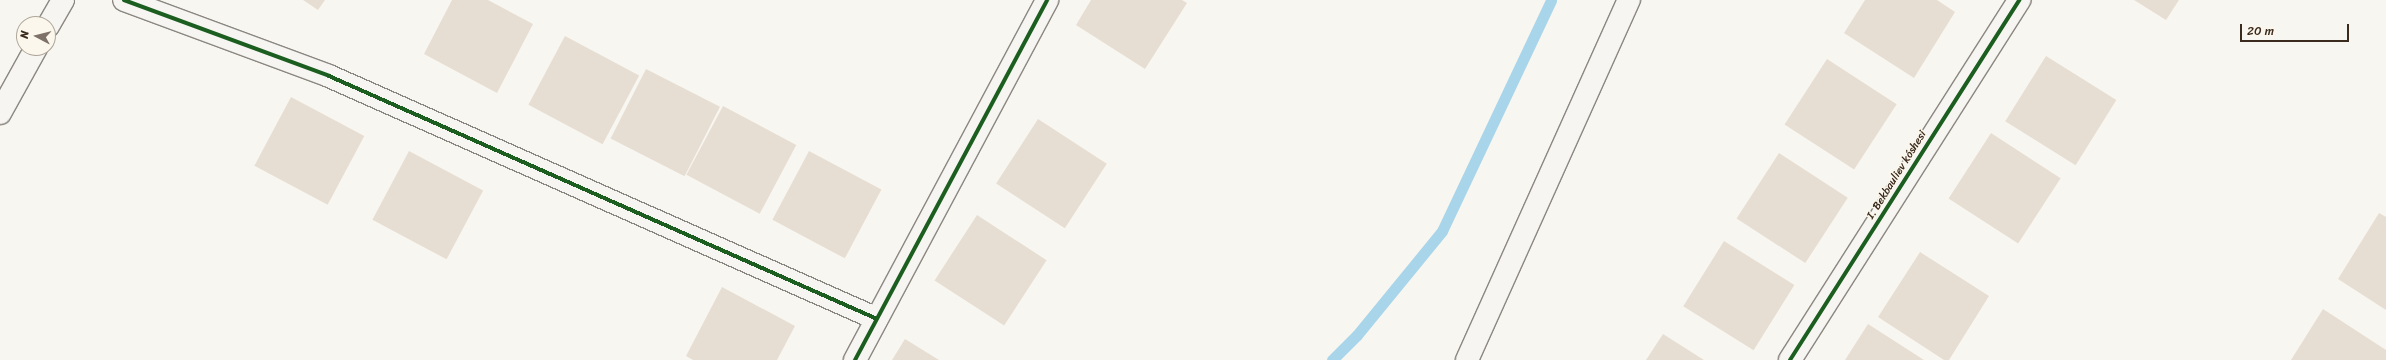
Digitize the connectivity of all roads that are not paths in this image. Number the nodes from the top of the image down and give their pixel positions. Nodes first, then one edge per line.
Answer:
1 (63, 0) edge
2 (124, 0) edge
3 (1046, 0) edge
4 (1629, 0) edge
5 (2019, 0) edge
6 (54, 16) edge
7 (32, 56) edge
8 (0, 113) edge
9 (877, 319) junction
10 (855, 360) edge
11 (1467, 360) edge
12 (1790, 360) edge

1 - 6 street
2 - 9 street
3 - 9 street
4 - 11 street
5 - 12 street, I. Bekbauliev kóshesi
7 - 8 street
9 - 10 street

